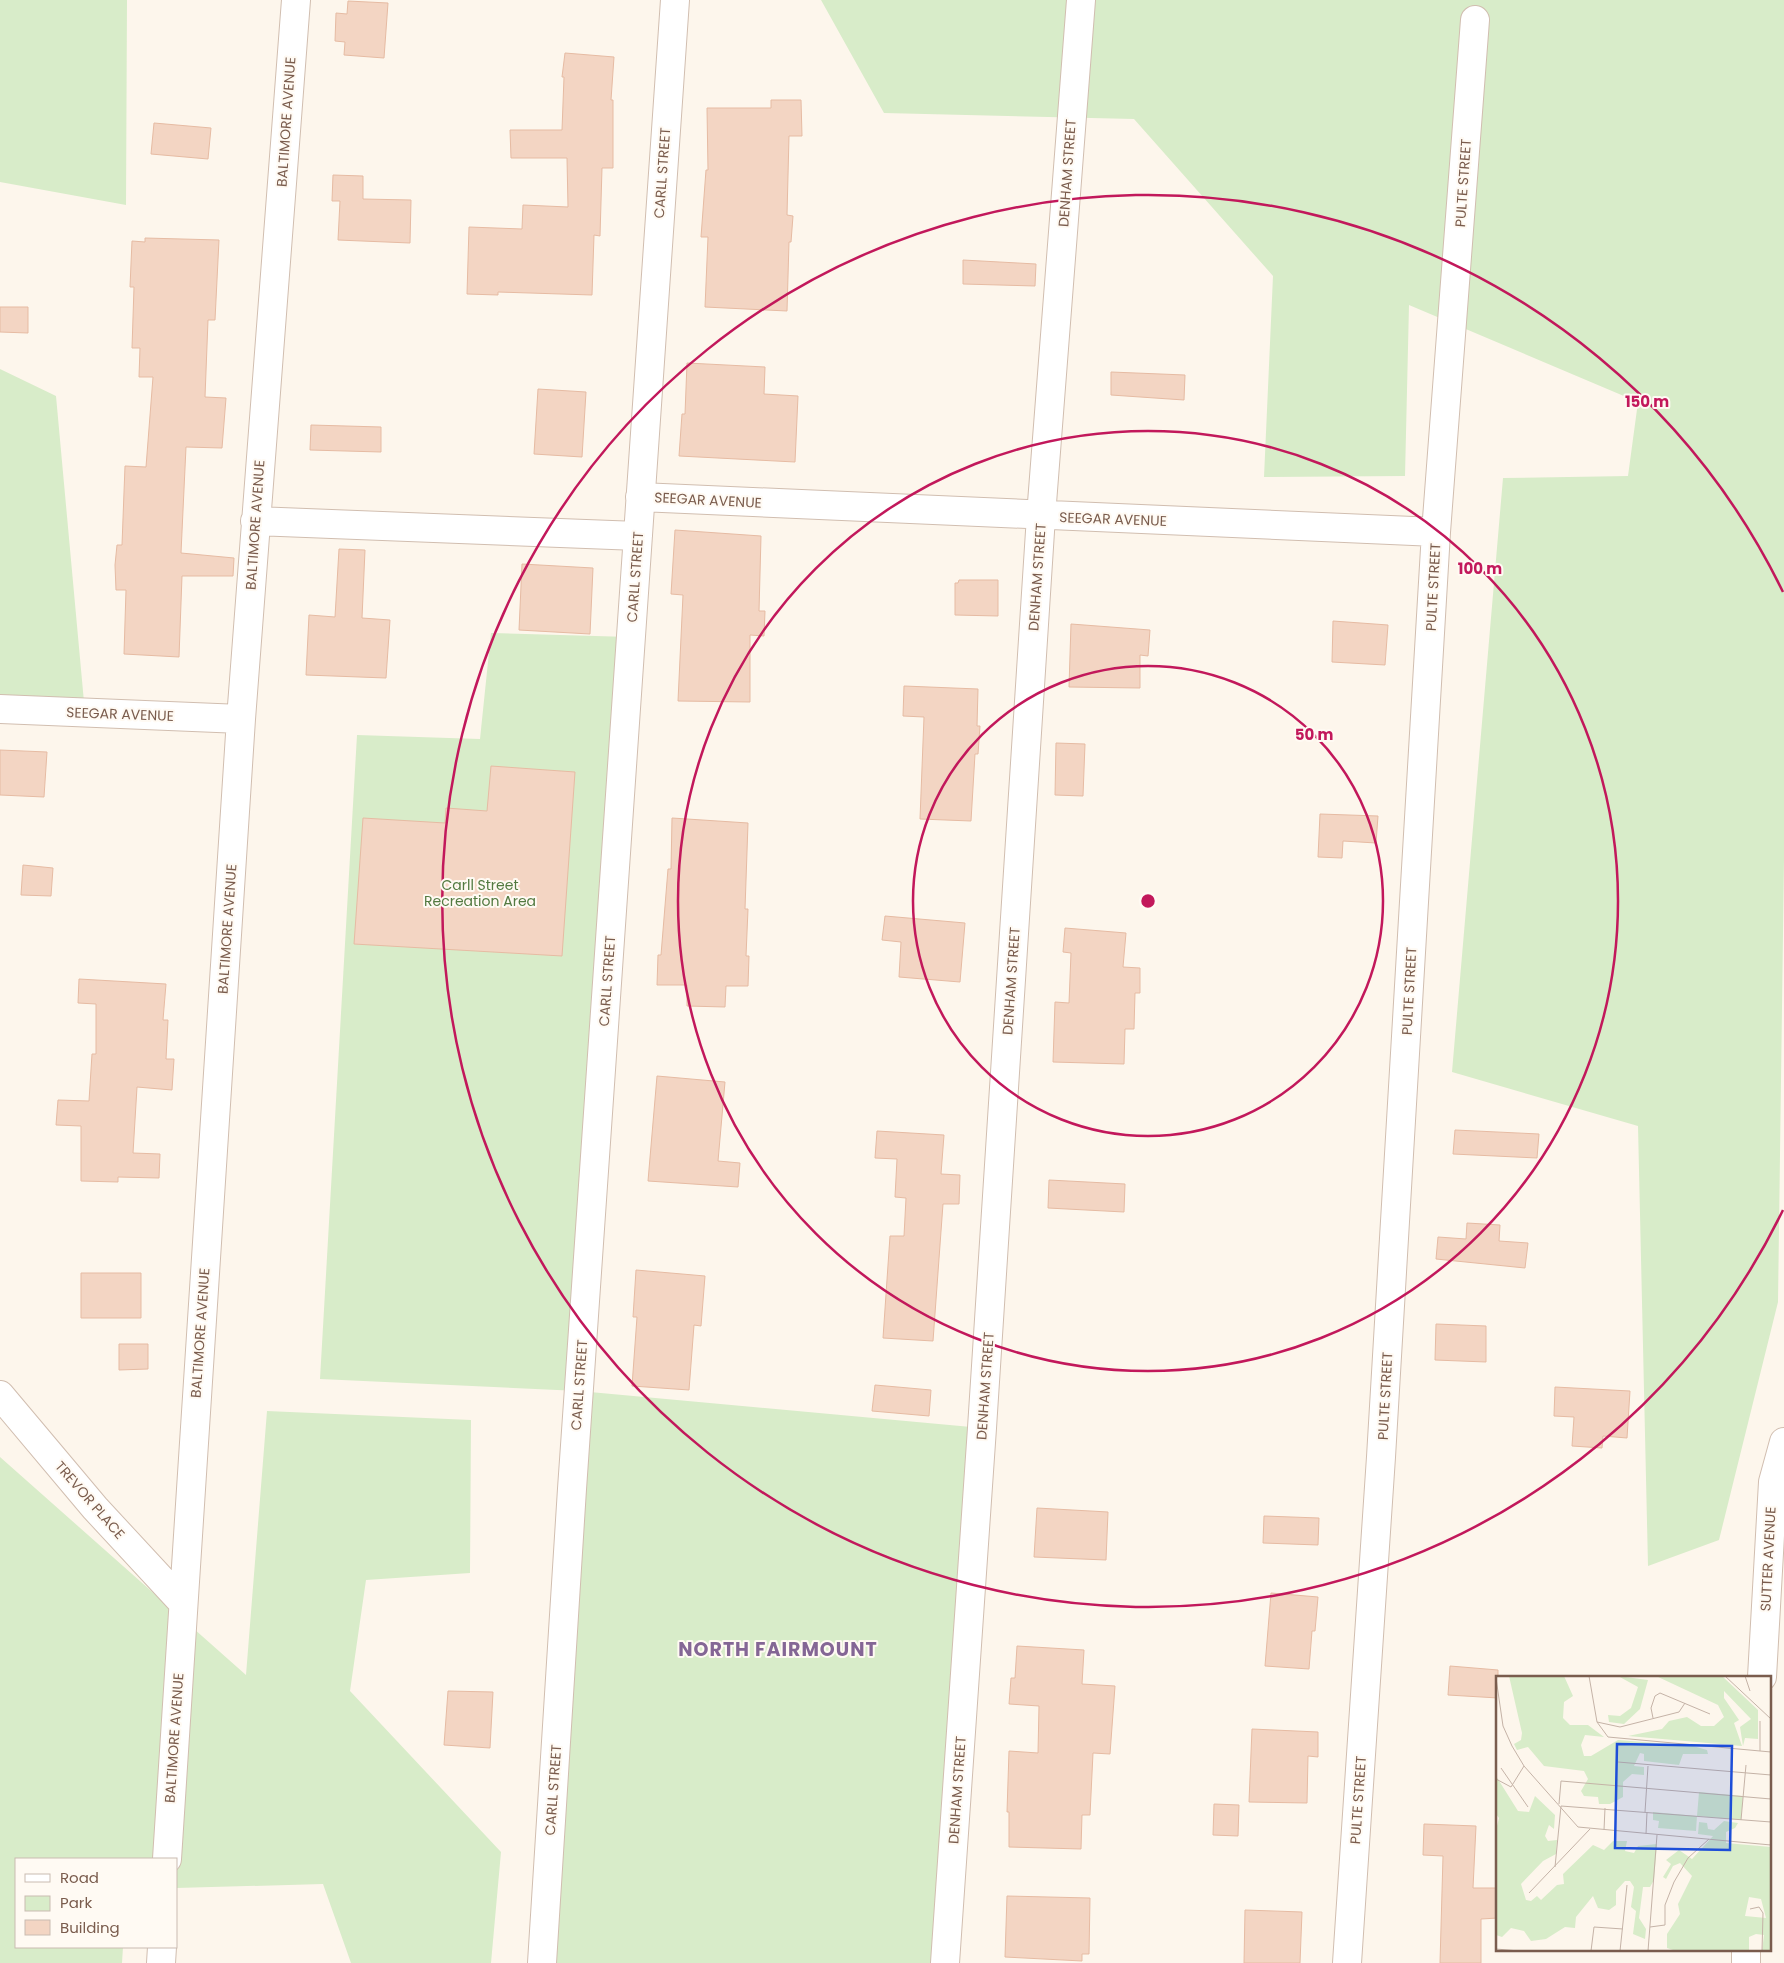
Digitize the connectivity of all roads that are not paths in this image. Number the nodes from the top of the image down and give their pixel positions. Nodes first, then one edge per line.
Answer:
1 (296, 0) edge
2 (675, 0) edge
3 (1081, 0) edge
4 (1475, 20) dead end
5 (640, 497) junction
6 (1041, 516) junction
7 (255, 522) junction
8 (1436, 532) junction
9 (638, 536) junction
10 (0, 710) edge
11 (241, 719) junction
12 (0, 1395) edge
13 (1784, 1442) edge
14 (183, 1603) junction
15 (1762, 1676) edge
16 (167, 1858) edge
17 (162, 1948) edge
18 (1746, 1950) edge
19 (161, 1963) edge
20 (542, 1963) edge
21 (944, 1963) edge
22 (1347, 1963) edge
23 (1746, 1963) edge

1 - 7 street, BALTIMORE AVENUE
2 - 5 street, CARLL STREET
3 - 6 street, DENHAM STREET
4 - 8 street, PULTE STREET
5 - 6 street, SEEGAR AVENUE
5 - 9 street, CARLL STREET
6 - 8 street, SEEGAR AVENUE
6 - 21 street, DENHAM STREET
7 - 9 street
7 - 11 street, BALTIMORE AVENUE
8 - 22 street, PULTE STREET
9 - 20 street, CARLL STREET
10 - 11 street, SEEGAR AVENUE
11 - 14 street, BALTIMORE AVENUE
12 - 14 street, TREVOR PLACE
13 - 15 street, SUTTER AVENUE
14 - 16 street, BALTIMORE AVENUE
17 - 19 street
18 - 23 street

